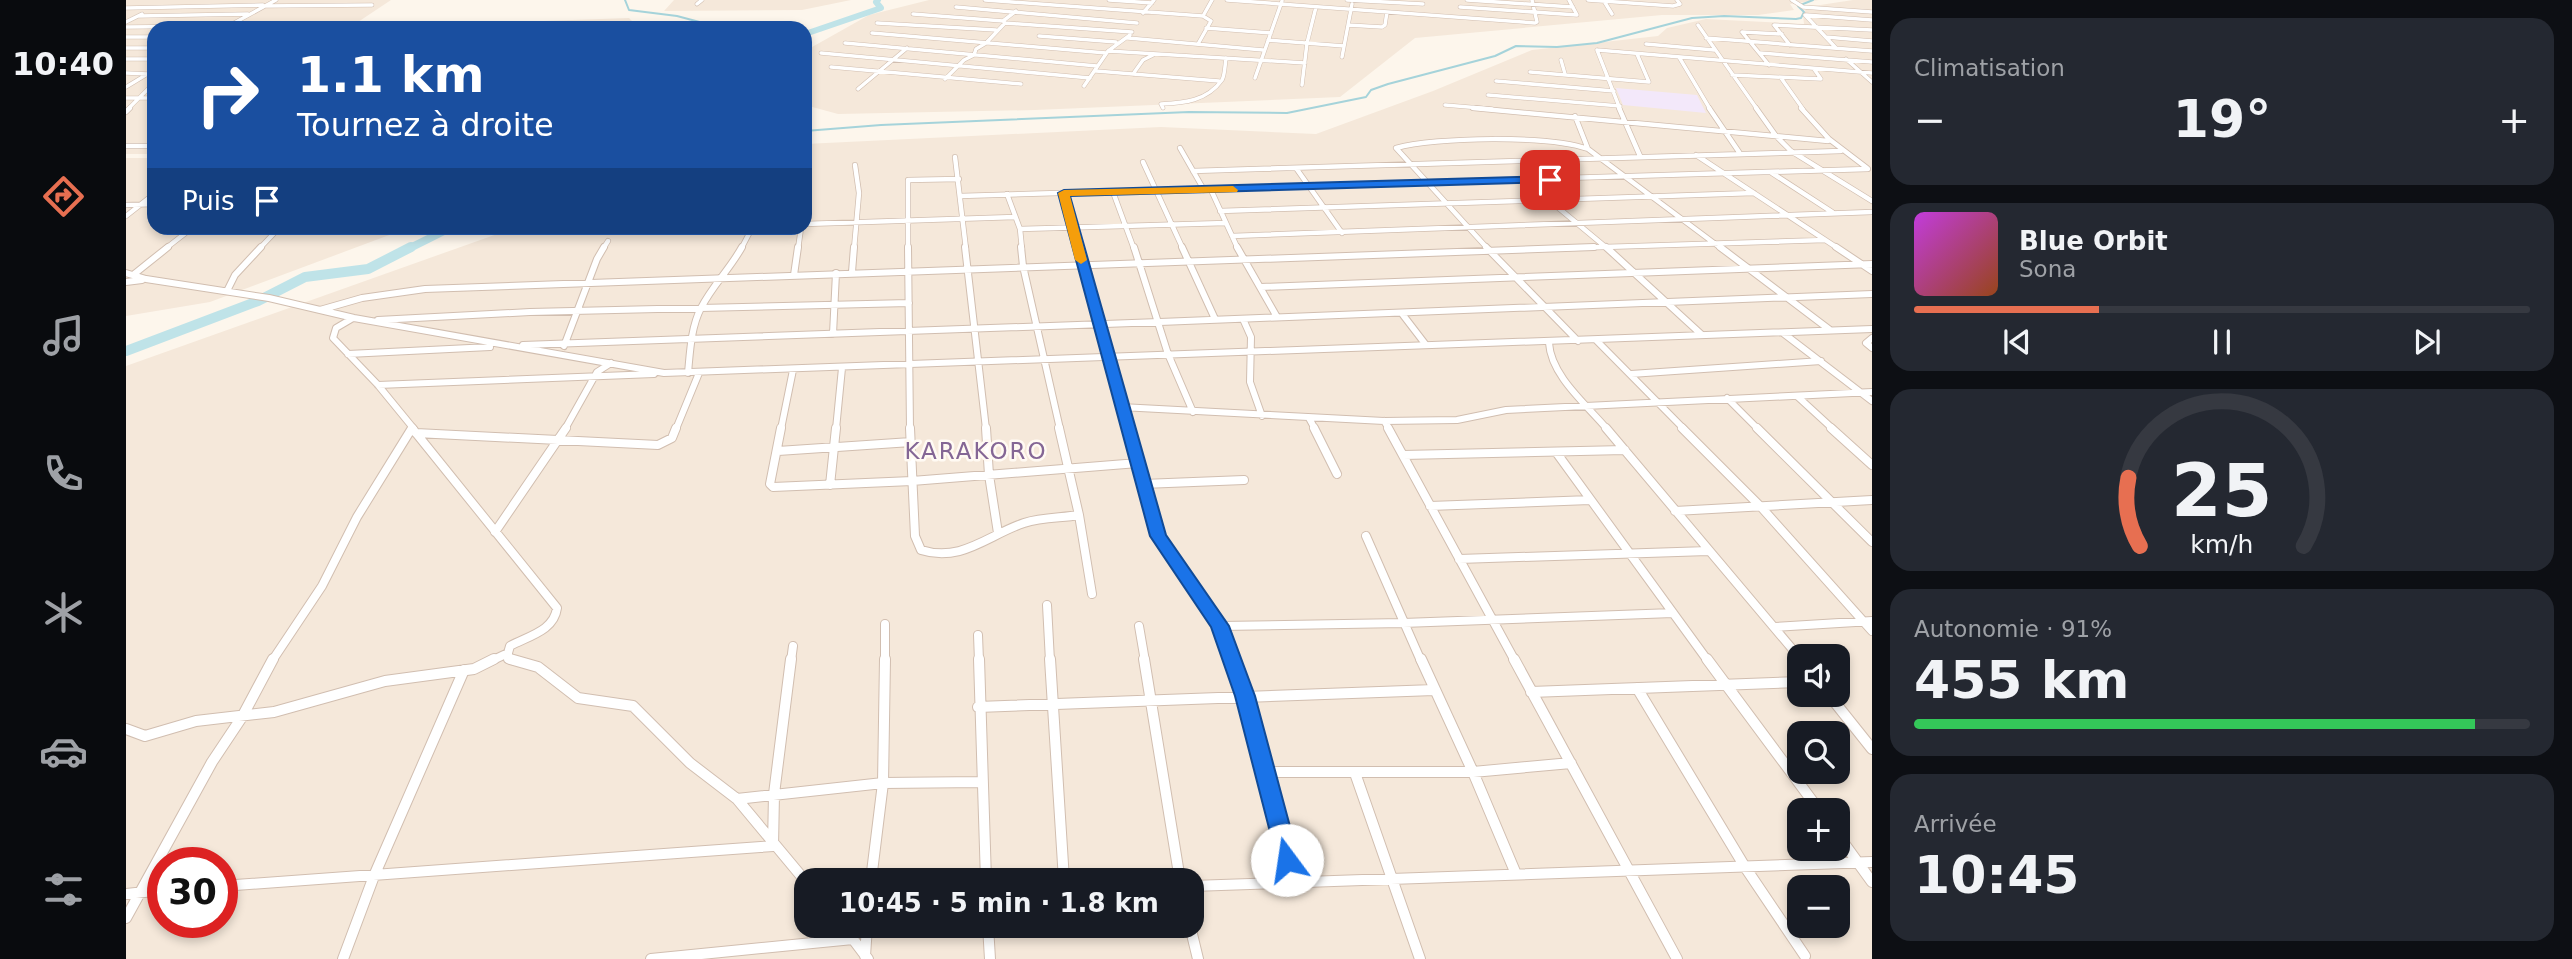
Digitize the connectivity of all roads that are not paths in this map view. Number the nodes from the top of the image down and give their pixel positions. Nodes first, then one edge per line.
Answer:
1 (197, 0) edge
2 (276, 0) edge
3 (702, 0) edge
4 (985, 0) edge
5 (1090, 0) edge
6 (1109, 0) edge
7 (1212, 0) edge
8 (1227, 0) edge
9 (1346, 0) edge
10 (1352, 0) edge
11 (1460, 0) edge
12 (1467, 0) edge
13 (1569, 0) edge
14 (1588, 0) edge
15 (1677, 0) edge
16 (1792, 0) edge
17 (1604, 1) edge
18 (1025, 2) edge
19 (1153, 2) edge
20 (1282, 2) edge
21 (1423, 2) edge
22 (1532, 2) edge
23 (697, 4) dead end
24 (309, 5) junction
25 (372, 5) dead end
26 (262, 6) junction
27 (155, 7) junction
28 (184, 7) junction
29 (956, 7) dead end
30 (1084, 7) junction
31 (1317, 7) junction
32 (1573, 7) junction
33 (126, 8) edge
34 (1460, 8) junction
35 (1351, 9) junction
36 (147, 11) junction
37 (301, 11) dead end
38 (1015, 12) junction
39 (1143, 12) junction
40 (1387, 12) junction
41 (1872, 12) edge
42 (913, 14) dead end
43 (1534, 14) junction
44 (1612, 14) dead end
45 (166, 15) junction
46 (248, 15) junction
47 (1424, 15) junction
48 (138, 16) junction
49 (1203, 16) junction
50 (1076, 17) junction
51 (1461, 18) junction
52 (1872, 20) edge
53 (238, 21) edge
54 (1004, 22) junction
55 (877, 23) dead end
56 (1137, 23) junction
57 (126, 24) edge
58 (1698, 24) dead end
59 (147, 25) edge
60 (1348, 25) junction
61 (1815, 26) junction
62 (1206, 28) junction
63 (996, 30) junction
64 (1872, 30) edge
65 (873, 33) dead end
66 (1132, 33) junction
67 (1271, 33) junction
68 (1782, 34) junction
69 (1039, 36) dead end
70 (126, 37) edge
71 (147, 37) edge
72 (1825, 37) junction
73 (1706, 38) junction
74 (1125, 40) junction
75 (1268, 40) junction
76 (1872, 41) edge
77 (1750, 42) junction
78 (845, 43) dead end
79 (986, 43) junction
80 (1189, 43) junction
81 (1307, 43) junction
82 (1198, 44) junction
83 (1646, 44) dead end
84 (1790, 45) junction
85 (1344, 46) junction
86 (126, 48) edge
87 (147, 48) edge
88 (907, 48) junction
89 (1836, 48) junction
90 (1263, 50) junction
91 (1714, 50) junction
92 (1872, 51) edge
93 (821, 52) dead end
94 (1107, 52) junction
95 (1760, 53) junction
96 (1157, 54) junction
97 (1637, 54) junction
98 (974, 55) junction
99 (1183, 57) junction
100 (1342, 57) dead end
101 (1679, 57) junction
102 (1226, 58) junction
103 (147, 59) edge
104 (894, 59) junction
105 (126, 60) edge
106 (1260, 60) junction
107 (1560, 60) dead end
108 (1848, 60) junction
109 (1722, 61) junction
110 (1872, 62) edge
111 (1304, 63) junction
112 (960, 65) junction
113 (1769, 65) junction
114 (831, 67) dead end
115 (1097, 68) junction
116 (1814, 69) junction
117 (880, 71) junction
118 (1530, 72) dead end
119 (1860, 72) junction
120 (126, 73) edge
121 (1872, 73) edge
122 (147, 74) edge
123 (1133, 74) junction
124 (1565, 74) junction
125 (147, 75) edge
126 (1732, 75) junction
127 (1090, 78) junction
128 (1255, 78) dead end
129 (1781, 78) junction
130 (945, 79) junction
131 (1609, 79) junction
132 (1219, 81) junction
133 (1496, 81) dead end
134 (1872, 82) edge
135 (1021, 84) dead end
136 (147, 85) edge
137 (1302, 85) dead end
138 (127, 86) edge
139 (1084, 86) dead end
140 (858, 89) dead end
141 (147, 91) edge
142 (1614, 91) junction
143 (1488, 94) dead end
144 (126, 98) edge
145 (140, 98) junction
146 (147, 98) edge
147 (1445, 105) dead end
148 (1620, 106) junction
149 (1163, 108) dead end
150 (126, 112) edge
151 (1575, 117) junction
152 (1622, 121) junction
153 (1722, 130) junction
154 (1776, 136) junction
155 (1828, 141) junction
156 (126, 146) edge
157 (147, 146) edge
158 (1180, 148) dead end
159 (1588, 149) junction
160 (1791, 151) junction
161 (1841, 151) junction
162 (1739, 152) junction
163 (1696, 155) junction
164 (1640, 156) junction
165 (955, 157) dead end
166 (1600, 157) junction
167 (1143, 162) dead end
168 (1409, 164) junction
169 (855, 165) dead end
170 (1296, 168) junction
171 (1824, 170) junction
172 (1870, 170) edge
173 (1193, 171) junction
174 (1770, 172) junction
175 (1722, 173) junction
176 (1624, 176) junction
177 (959, 179) junction
178 (1525, 181) junction
179 (1427, 184) junction
180 (1309, 188) junction
181 (1208, 190) junction
182 (1113, 192) junction
183 (1154, 192) junction
184 (1064, 193) junction
185 (1754, 193) junction
186 (1007, 194) junction
187 (960, 195) junction
188 (1652, 197) junction
189 (147, 199) edge
190 (1549, 200) junction
191 (1872, 201) edge
192 (141, 204) junction
193 (147, 204) edge
194 (1445, 204) junction
195 (126, 205) edge
196 (1325, 209) junction
197 (1220, 211) junction
198 (1872, 212) edge
199 (1833, 213) junction
200 (1787, 215) junction
201 (126, 216) edge
202 (1015, 217) junction
203 (963, 219) junction
204 (1682, 219) junction
205 (908, 221) junction
206 (855, 223) junction
207 (1226, 223) junction
208 (1576, 223) junction
209 (812, 225) edge
210 (1173, 225) junction
211 (1127, 226) junction
212 (1466, 227) junction
213 (1074, 228) junction
214 (1020, 229) junction
215 (1342, 233) junction
216 (182, 235) edge
217 (272, 235) edge
218 (748, 235) edge
219 (801, 235) edge
220 (1232, 236) junction
221 (1825, 240) junction
222 (608, 241) dead end
223 (1716, 244) junction
224 (1605, 248) junction
225 (1491, 253) junction
226 (1242, 259) junction
227 (1190, 261) junction
228 (1138, 262) junction
229 (1082, 264) junction
230 (1872, 264) edge
231 (1863, 265) junction
232 (1023, 266) junction
233 (967, 269) junction
234 (1749, 270) junction
235 (909, 271) junction
236 (1872, 271) edge
237 (852, 272) junction
238 (835, 273) junction
239 (129, 274) edge
240 (794, 275) junction
241 (1636, 275) junction
242 (146, 279) junction
243 (722, 279) junction
244 (1515, 279) junction
245 (126, 282) edge
246 (588, 283) junction
247 (1261, 287) junction
248 (227, 291) junction
249 (1872, 294) edge
250 (1786, 297) junction
251 (1668, 302) junction
252 (909, 303) junction
253 (834, 304) junction
254 (701, 308) junction
255 (1543, 308) junction
256 (319, 310) junction
257 (576, 312) junction
258 (1403, 315) junction
259 (1278, 317) junction
260 (354, 318) junction
261 (1215, 319) junction
262 (1243, 319) junction
263 (366, 320) junction
264 (1157, 321) junction
265 (1100, 323) junction
266 (1035, 326) junction
267 (975, 328) junction
268 (1872, 329) edge
269 (1831, 330) junction
270 (908, 331) junction
271 (1783, 333) junction
272 (833, 334) junction
273 (1702, 335) junction
274 (1872, 338) edge
275 (692, 339) junction
276 (1596, 340) junction
277 (1578, 341) junction
278 (1549, 343) junction
279 (565, 344) junction
280 (1426, 345) junction
281 (504, 346) junction
282 (1872, 348) edge
283 (1252, 350) junction
284 (348, 354) junction
285 (1168, 354) junction
286 (560, 355) junction
287 (1107, 356) junction
288 (1045, 359) junction
289 (1821, 361) junction
290 (612, 362) junction
291 (978, 362) junction
292 (908, 365) junction
293 (842, 368) junction
294 (793, 370) junction
295 (664, 373) junction
296 (688, 373) junction
297 (699, 373) junction
298 (1631, 374) junction
299 (593, 377) junction
300 (378, 385) junction
301 (1862, 392) junction
302 (1872, 392) edge
303 (1797, 396) junction
304 (1727, 398) junction
305 (1872, 401) edge
306 (1661, 403) junction
307 (1588, 406) junction
308 (1121, 407) junction
309 (1193, 412) junction
310 (1262, 416) junction
311 (1309, 418) junction
312 (1384, 421) junction
313 (414, 430) junction
314 (558, 442) junction
315 (911, 442) junction
316 (834, 446) junction
317 (1625, 450) junction
318 (778, 451) junction
319 (1556, 452) junction
320 (1403, 455) junction
321 (1138, 463) junction
322 (1872, 466) edge
323 (1069, 470) junction
324 (1337, 474) dead end
325 (989, 475) junction
326 (1244, 480) dead end
327 (912, 481) junction
328 (1143, 484) junction
329 (830, 485) junction
330 (1590, 500) junction
331 (1872, 500) edge
332 (1833, 503) junction
333 (1430, 506) junction
334 (1762, 508) junction
335 (1675, 511) junction
336 (1079, 515) junction
337 (495, 532) junction
338 (998, 533) junction
339 (1366, 536) dead end
340 (1872, 542) edge
341 (1709, 551) junction
342 (1628, 554) junction
343 (1459, 559) junction
344 (1092, 594) dead end
345 (1048, 605) dead end
346 (1673, 613) junction
347 (1493, 618) junction
348 (1868, 622) edge
349 (1403, 623) junction
350 (885, 624) dead end
351 (1139, 626) dead end
352 (1220, 626) junction
353 (1775, 626) junction
354 (1872, 631) edge
355 (978, 635) dead end
356 (1789, 644) edge
357 (793, 646) dead end
358 (508, 653) junction
359 (464, 670) junction
360 (1787, 682) edge
361 (1725, 685) junction
362 (1636, 688) junction
363 (1434, 690) junction
364 (1531, 692) junction
365 (1245, 696) junction
366 (1149, 699) junction
367 (1053, 703) junction
368 (978, 707) junction
369 (1839, 707) edge
370 (242, 717) junction
371 (126, 729) edge
372 (1872, 749) edge
373 (1571, 764) junction
374 (1265, 772) junction
375 (1473, 772) junction
376 (1355, 773) junction
377 (981, 782) junction
378 (883, 783) junction
379 (774, 794) junction
380 (1810, 798) edge
381 (737, 799) junction
382 (773, 846) junction
383 (1850, 852) edge
384 (1872, 862) edge
385 (1858, 863) junction
386 (1745, 867) junction
387 (872, 868) edge
388 (985, 868) edge
389 (1063, 868) edge
390 (1178, 868) edge
391 (794, 869) edge
392 (1630, 872) junction
393 (1516, 874) junction
394 (374, 876) junction
395 (1391, 878) junction
396 (1293, 881) junction
397 (1872, 882) edge
398 (238, 885) edge
399 (1204, 885) edge
400 (142, 891) junction
401 (147, 891) edge
402 (126, 894) edge
403 (126, 918) edge
404 (867, 938) edge
405 (989, 938) edge
406 (1193, 938) edge
407 (853, 939) joint
408 (1805, 956) dead end
409 (866, 958) edge
410 (343, 959) edge
411 (651, 959) edge
412 (990, 959) edge
413 (1198, 959) edge
414 (1420, 959) edge
415 (1677, 959) edge

1 - 28 street
2 - 26 street
3 - 23 street
4 - 18 street
5 - 30 street
6 - 19 street
7 - 49 street
8 - 20 street
9 - 10 street
10 - 21 street
10 - 35 street
11 - 34 street
12 - 22 street
13 - 32 street
14 - 17 street
15 - 17 street
16 - 41 street
17 - 44 street
18 - 30 street
18 - 38 street
19 - 39 street
20 - 31 street
20 - 67 street
21 - 47 street
22 - 32 street
22 - 43 street
24 - 25 street
24 - 26 street
24 - 37 street
26 - 28 street
26 - 46 street
27 - 28 street
27 - 33 street
27 - 36 street
28 - 45 street
29 - 38 street
30 - 39 street
30 - 50 street
31 - 35 street
31 - 81 street
32 - 43 street
33 - 36 street
34 - 43 street
34 - 51 street
35 - 40 street
35 - 60 street
36 - 48 street
38 - 50 street
38 - 54 street
39 - 49 street
39 - 56 street
40 - 47 street
40 - 60 street
42 - 54 street
43 - 51 street
45 - 46 street
45 - 48 street
46 - 53 street
47 - 51 street
48 - 57 street
49 - 62 street
50 - 56 street
52 - 61 street
54 - 63 street
54 - 66 street
55 - 63 street
56 - 66 street
57 - 59 street
58 - 73 street
60 - 85 street
61 - 64 street
61 - 68 street
61 - 72 street
62 - 67 street
62 - 82 street
63 - 79 street
65 - 79 street
66 - 74 street
67 - 75 street
68 - 77 street
68 - 84 street
69 - 74 street
70 - 71 street
72 - 76 street
72 - 89 street
73 - 77 street
73 - 91 street
74 - 80 street
74 - 94 street
75 - 81 street
75 - 90 street
77 - 84 street
77 - 95 street
78 - 88 street
79 - 94 street
79 - 98 street
80 - 82 street
80 - 99 street
81 - 85 street
81 - 111 street
82 - 90 street
83 - 91 street
84 - 89 street
85 - 100 street
86 - 87 street
88 - 98 street
88 - 104 street
89 - 92 street
89 - 108 street
90 - 106 street
91 - 109 street
93 - 104 street
94 - 96 street
94 - 115 street
95 - 108 street
95 - 113 street
96 - 99 street
96 - 123 street
97 - 101 street
97 - 131 street
97 - 131 street
98 - 112 street
98 - 115 street
99 - 102 street
101 - 109 street
101 - 153 street
102 - 106 street
102 - 132 street
103 - 105 street
104 - 112 street
104 - 117 street
106 - 111 street
106 - 128 street
107 - 124 street
108 - 110 street
108 - 119 street
109 - 113 street
109 - 126 street
111 - 137 street
112 - 127 street
112 - 130 street
113 - 116 street
114 - 117 street
115 - 123 street
115 - 127 street
116 - 119 street
116 - 129 street
117 - 130 street
117 - 140 street
118 - 124 street
119 - 121 street
119 - 134 street
120 - 122 street
123 - 132 street
124 - 131 street
125 - 138 street
126 - 129 street
126 - 154 street
127 - 139 street
129 - 155 street
130 - 135 street
131 - 142 street
132 - 149 street
133 - 142 street
136 - 138 street
141 - 145 street
142 - 148 street
143 - 148 street
144 - 145 street
145 - 146 street
145 - 150 street
147 - 151 street
148 - 152 street
151 - 152 street
151 - 159 street
152 - 153 street
152 - 164 street
153 - 154 street
153 - 162 street
154 - 155 street
154 - 160 street
155 - 161 street
156 - 157 street
158 - 173 street
159 - 166 street
159 - 168 street
160 - 161 street
160 - 162 street
160 - 171 street
161 - 172 street
162 - 163 street
163 - 164 street
163 - 175 street
164 - 166 street
165 - 177 street
166 - 168 street
166 - 176 street
167 - 183 street
168 - 170 street
168 - 179 street
169 - 206 street
170 - 173 street
170 - 180 street
171 - 172 street
171 - 174 street
171 - 191 street
173 - 181 street
174 - 175 street
174 - 199 street
175 - 176 street
175 - 185 street
176 - 178 street
176 - 188 street
177 - 187 street
177 - 205 street
178 - 179 street
178 - 190 street
179 - 180 street
179 - 194 street
180 - 181 street
180 - 196 street
181 - 183 street
181 - 197 street
182 - 183 street
182 - 184 street
182 - 211 street
183 - 210 street
184 - 186 street
184 - 213 street
185 - 188 street
185 - 200 street
186 - 187 street
186 - 202 street
187 - 203 street
188 - 190 street
188 - 204 street
189 - 192 street
190 - 194 street
190 - 208 street
192 - 193 street
192 - 195 street
192 - 201 street
194 - 196 street
194 - 212 street
196 - 197 street
196 - 215 street
197 - 207 street
198 - 199 street
199 - 200 street
200 - 204 street
200 - 221 street
202 - 203 street
202 - 214 street
203 - 205 street
203 - 233 street
204 - 208 street
204 - 223 street
205 - 206 street
205 - 235 street
206 - 209 street
206 - 237 street
207 - 210 street
207 - 220 street
208 - 212 street
208 - 224 street
210 - 211 street
210 - 227 street
211 - 213 street
211 - 228 street
212 - 215 street
212 - 225 street
213 - 214 street
213 - 229 street
214 - 232 street
215 - 220 street
216 - 239 street
217 - 248 street
218 - 243 street
219 - 240 street
220 - 226 street
221 - 223 street
221 - 231 street
222 - 246 street
223 - 224 street
223 - 234 street
224 - 225 street
224 - 241 street
225 - 226 street
225 - 244 street
226 - 227 street
226 - 247 street
227 - 228 street
227 - 261 street
228 - 229 street
228 - 264 street
229 - 232 street
229 - 265 street
230 - 231 street
231 - 234 street
231 - 236 street
232 - 233 street
232 - 266 street
233 - 235 street
233 - 267 street
234 - 241 street
234 - 250 street
235 - 237 street
235 - 252 street
237 - 238 street
238 - 240 street
238 - 253 street
239 - 242 street
240 - 243 street
241 - 244 street
241 - 251 street
242 - 245 street
242 - 248 street
243 - 246 street
243 - 254 street
244 - 247 street
244 - 255 street
246 - 256 street
246 - 257 street
247 - 259 street
248 - 256 street
249 - 250 street
250 - 251 street
250 - 269 street
251 - 255 street
251 - 273 street
252 - 253 street
252 - 270 street
253 - 254 street
253 - 272 street
254 - 257 street
254 - 275 street
255 - 258 street
255 - 277 street
256 - 260 street
257 - 263 street
257 - 279 street
258 - 259 street
258 - 280 street
259 - 262 street
260 - 263 street
260 - 284 street
261 - 262 street
261 - 264 street
262 - 283 street
263 - 281 street
264 - 265 street
264 - 285 street
265 - 266 street
265 - 287 street
266 - 267 street
266 - 288 street
267 - 270 street
267 - 291 street
268 - 269 street
269 - 271 street
270 - 272 street
270 - 292 street
271 - 273 street
271 - 289 street
272 - 275 street
273 - 276 street
274 - 282 street
275 - 279 street
275 - 296 street
276 - 277 street
276 - 298 street
277 - 278 street
278 - 280 street
278 - 307 street
279 - 281 street
279 - 286 street
280 - 283 street
281 - 284 street
281 - 286 street
283 - 285 street
283 - 310 street
284 - 300 street
285 - 287 street
285 - 309 street
286 - 290 street
287 - 288 street
287 - 308 street
288 - 291 street
288 - 323 street
289 - 298 street
289 - 301 street
290 - 295 street
290 - 299 street
291 - 292 street
291 - 325 street
292 - 293 street
292 - 315 street
293 - 294 street
293 - 316 street
294 - 297 street
294 - 318 street
295 - 296 street
295 - 299 street
296 - 297 street
297 - 314 street
298 - 306 street
299 - 300 street
299 - 314 street
300 - 313 street
301 - 302 street
301 - 303 street
301 - 305 street
303 - 304 street
303 - 322 street
304 - 306 street
304 - 332 street
306 - 307 street
306 - 334 street
307 - 312 street
307 - 317 street
308 - 309 street
308 - 321 street
309 - 310 street
310 - 311 street
311 - 312 street
311 - 324 street
312 - 320 street
313 - 314 street
313 - 337 street
313 - 370 street
314 - 337 street
315 - 316 street
315 - 327 street
316 - 318 street
316 - 329 street
317 - 319 street
317 - 335 street
318 - 329 street
319 - 320 street
319 - 330 street
320 - 333 street
321 - 323 street
321 - 328 street
323 - 325 street
323 - 336 street
325 - 327 street
325 - 338 street
326 - 328 street
327 - 329 street
327 - 338 street
328 - 352 street
330 - 333 street
330 - 342 street
331 - 332 street
332 - 334 street
332 - 340 street
333 - 343 street
334 - 335 street
334 - 348 street
335 - 341 street
336 - 338 street
336 - 344 street
337 - 358 street
339 - 349 street
341 - 342 street
341 - 353 street
342 - 343 street
342 - 346 street
343 - 347 street
345 - 367 street
346 - 347 street
346 - 361 street
347 - 349 street
347 - 364 street
348 - 353 street
348 - 354 street
349 - 352 street
349 - 363 street
350 - 378 street
351 - 366 street
352 - 365 street
353 - 356 street
355 - 368 street
357 - 379 street
358 - 359 street
358 - 381 street
359 - 370 street
359 - 394 street
360 - 361 street
361 - 362 street
361 - 380 street
362 - 364 street
362 - 386 street
363 - 365 street
363 - 375 street
364 - 373 street
365 - 366 street
365 - 374 street
366 - 367 street
366 - 390 street
367 - 368 street
367 - 389 street
368 - 377 street
369 - 372 street
370 - 371 street
370 - 400 street
373 - 375 street
373 - 392 street
374 - 376 street
374 - 396 street
375 - 376 street
375 - 393 street
376 - 395 street
377 - 378 street
377 - 388 street
378 - 379 street
378 - 387 street
379 - 381 street
379 - 382 street
381 - 382 street
382 - 391 street
382 - 394 street
383 - 385 street
384 - 385 street
385 - 386 street
385 - 397 street
386 - 392 street
386 - 408 street
392 - 393 street
392 - 415 street
393 - 395 street
394 - 398 street
394 - 410 street
395 - 396 street
395 - 414 street
396 - 399 street
400 - 401 street
400 - 402 street
400 - 403 street
404 - 409 street
405 - 412 street
406 - 413 street
407 - 409 street
407 - 411 street

